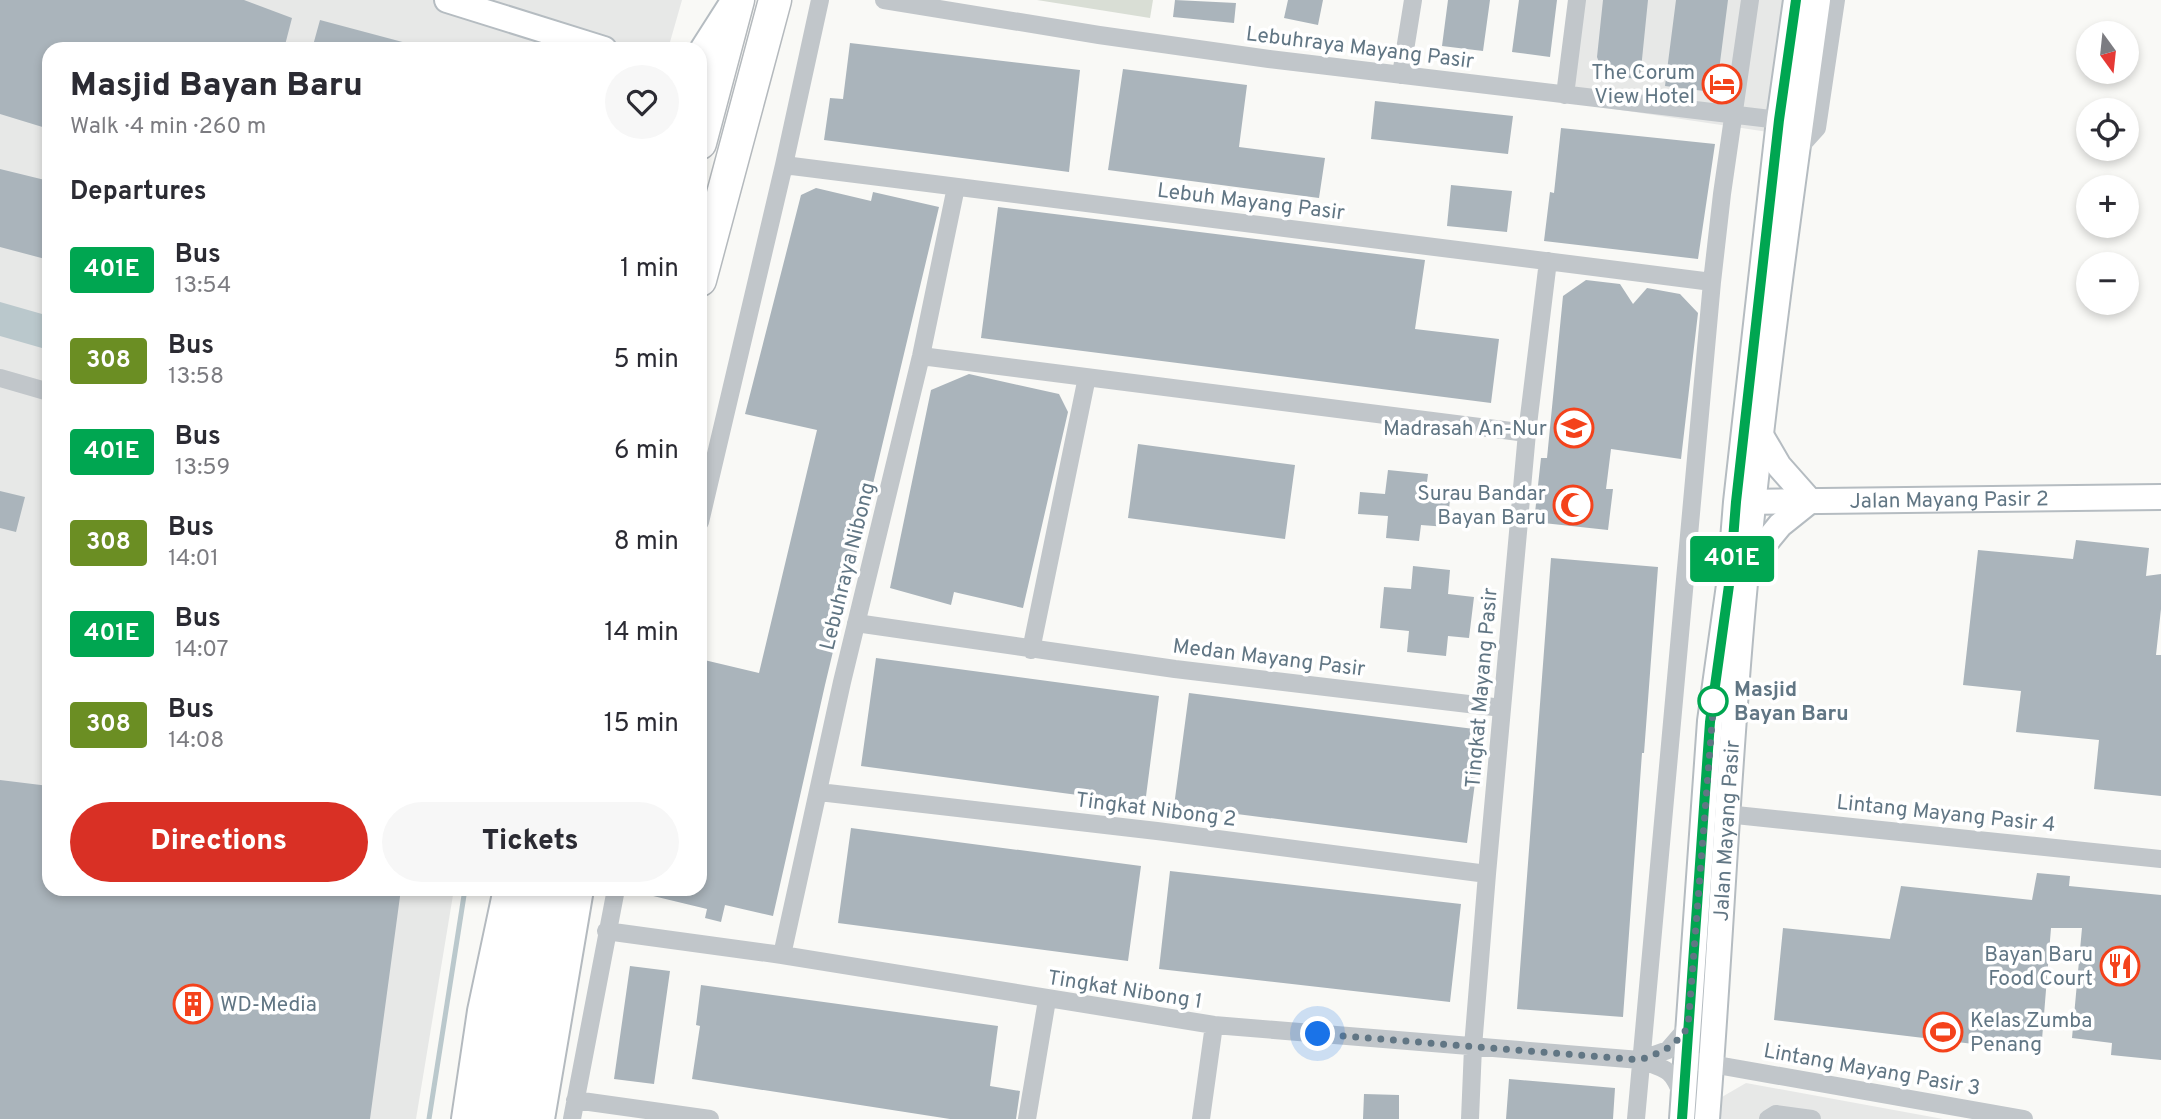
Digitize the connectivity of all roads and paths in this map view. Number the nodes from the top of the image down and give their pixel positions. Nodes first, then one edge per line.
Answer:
1 (447, 0) edge
2 (736, 0) edge
3 (775, 0) edge
4 (820, 0) edge
5 (884, 0) edge
6 (1413, 0) edge
7 (1577, 0) edge
8 (1750, 0) edge
9 (1796, 0) edge
10 (1818, 0) edge
11 (1836, 0) edge
12 (994, 8) edge
13 (582, 42) edge
14 (707, 43) edge
15 (1401, 75) junction
16 (1808, 79) junction
17 (1565, 95) junction
18 (1734, 113) junction
19 (707, 115) edge
20 (1779, 120) junction
21 (1796, 160) junction
22 (784, 165) junction
23 (956, 187) junction
24 (707, 255) edge
25 (1548, 261) junction
26 (1712, 282) junction
27 (921, 356) junction
28 (1087, 377) junction
29 (0, 378) edge
30 (42, 390) edge
31 (1527, 433) junction
32 (1762, 437) junction
33 (707, 492) edge
34 (2161, 496) edge
35 (1810, 501) junction
36 (1745, 502) junction
37 (1747, 564) junction
38 (856, 623) junction
39 (1031, 650) junction
40 (1502, 708) junction
41 (819, 792) junction
42 (1726, 814) junction
43 (2161, 859) edge
44 (1487, 874) junction
45 (507, 896) edge
46 (531, 896) edge
47 (556, 896) edge
48 (578, 896) edge
49 (614, 896) edge
50 (606, 931) junction
51 (782, 955) junction
52 (526, 988) junction
53 (1047, 1000) junction
54 (1214, 1025) junction
55 (1688, 1027) junction
56 (1473, 1047) junction
57 (1640, 1060) junction
58 (1685, 1060) junction
59 (1711, 1063) junction
60 (575, 1100) junction
61 (1682, 1110) edge
62 (1940, 1112) edge
63 (466, 1119) edge
64 (491, 1119) edge
65 (516, 1119) edge
66 (540, 1119) edge
67 (572, 1119) edge
68 (709, 1119) edge
69 (1027, 1119) edge
70 (1201, 1119) edge
71 (1470, 1119) edge
72 (1636, 1119) edge
73 (1707, 1119) edge
74 (1768, 1119) edge
75 (1812, 1119) edge
76 (2024, 1119) edge

1 - 13 street
2 - 14 street
2 - 19 highway
3 - 24 highway
4 - 22 street
5 - 12 street, Lebuhraya Mayang Pasir
6 - 15 street
7 - 17 street
8 - 18 street
9 - 20 street, Jalan Mayang Pasir
10 - 16 street, Jalan Mayang Pasir
11 - 21 street
12 - 15 street, Lebuhraya Mayang Pasir
15 - 17 street, Lebuhraya Mayang Pasir
16 - 20 street
16 - 21 street, Jalan Mayang Pasir
17 - 18 street, Lebuhraya Mayang Pasir
18 - 20 street, Lebuhraya Mayang Pasir
18 - 26 street
20 - 21 street
20 - 36 street, Jalan Mayang Pasir
21 - 32 street, Jalan Mayang Pasir
22 - 23 street, Lebuh Mayang Pasir
22 - 33 street
23 - 25 street, Lebuh Mayang Pasir
23 - 27 street, Lebuhraya Nibong
25 - 26 street, Lebuh Mayang Pasir
25 - 31 street, Tingkat Mayang Pasir
26 - 57 street
27 - 28 street
27 - 38 street, Lebuhraya Nibong
28 - 31 street
28 - 39 street
29 - 30 street
31 - 40 street, Tingkat Mayang Pasir
32 - 35 street
32 - 36 street, Jalan Mayang Pasir
34 - 35 street, Jalan Mayang Pasir 2
35 - 36 street, Jalan Mayang Pasir 2
35 - 37 street
36 - 37 street, Jalan Mayang Pasir
36 - 55 street, Jalan Mayang Pasir
37 - 42 street, Jalan Mayang Pasir
38 - 39 street, Medan Mayang Pasir
38 - 41 street, Lebuhraya Nibong
39 - 40 street, Medan Mayang Pasir
40 - 44 street, Tingkat Mayang Pasir
41 - 44 street, Tingkat Nibong 2
41 - 51 street, Lebuhraya Nibong
42 - 43 street, Lintang Mayang Pasir 4
42 - 59 street, Jalan Mayang Pasir
44 - 56 street, Tingkat Mayang Pasir
45 - 63 main road
46 - 52 highway
47 - 52 highway
48 - 66 main road
49 - 50 street
50 - 51 street, Tingkat Nibong 1
50 - 60 street
51 - 53 street, Tingkat Nibong 1
52 - 64 highway
52 - 65 highway
53 - 54 street, Tingkat Nibong 1
53 - 69 street
54 - 56 street, Tingkat Nibong 1
54 - 70 street
55 - 57 street
55 - 58 street, Jalan Mayang Pasir
56 - 57 street, Tingkat Nibong 1
56 - 71 street, Tingkat Mayang Pasir
57 - 61 street
57 - 72 street
58 - 59 street, Lintang Mayang Pasir 3
58 - 61 street, Jalan Mayang Pasir
59 - 62 street, Lintang Mayang Pasir 3
59 - 73 street, Jalan Mayang Pasir
60 - 67 street
60 - 68 street
62 - 76 street, Lintang Mayang Pasir 3
74 - 75 street

